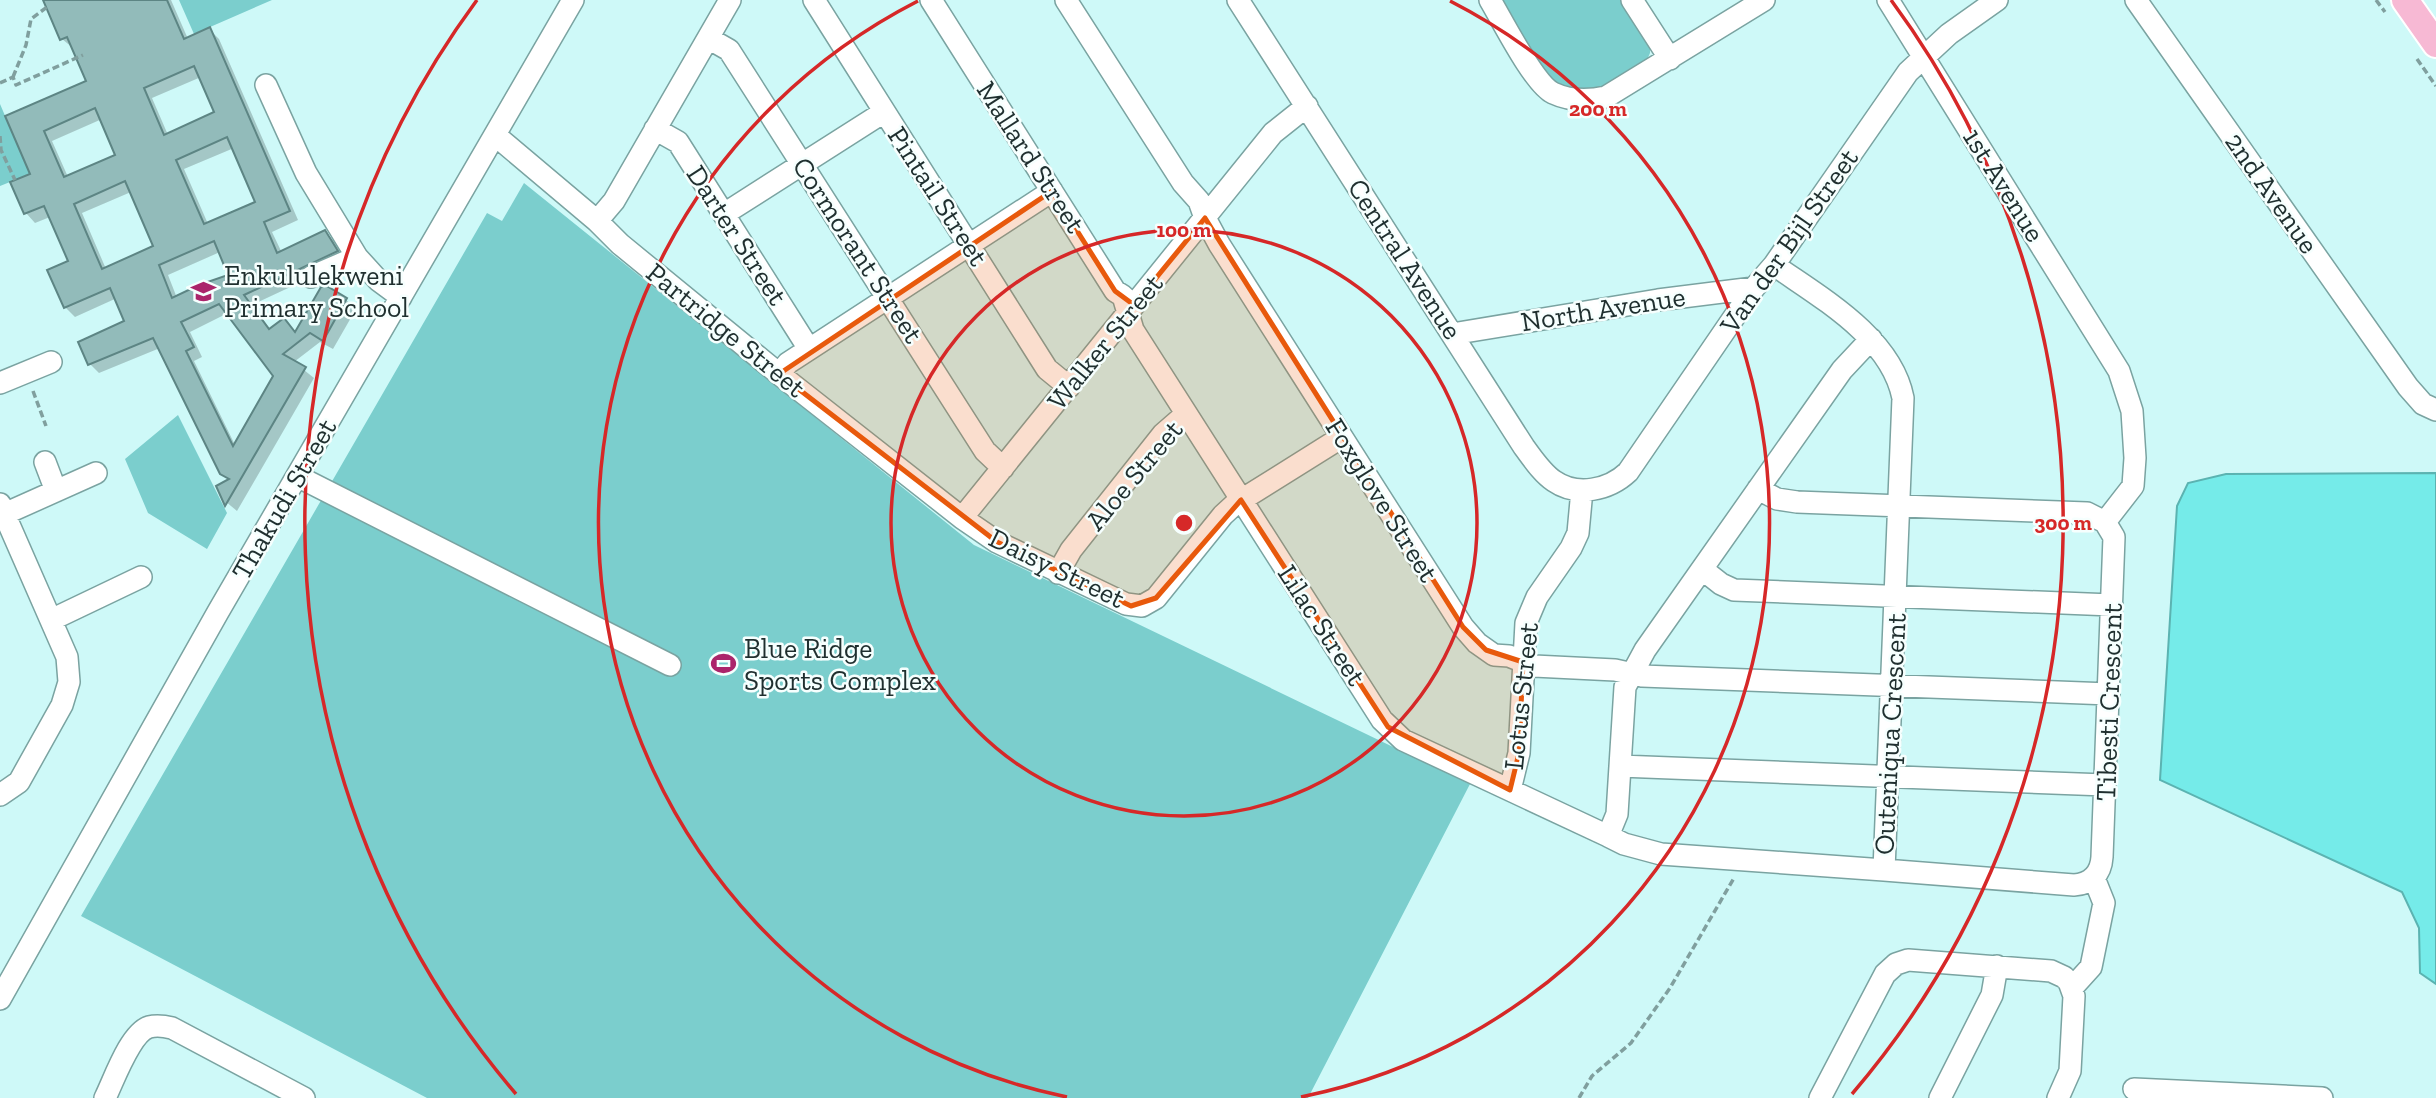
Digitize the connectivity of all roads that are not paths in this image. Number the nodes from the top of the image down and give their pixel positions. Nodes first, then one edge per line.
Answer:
1 (573, 0) edge
2 (730, 0) edge
3 (815, 0) edge
4 (931, 0) edge
5 (1066, 0) edge
6 (1238, 0) edge
7 (1490, 0) edge
8 (1632, 0) edge
9 (1765, 0) edge
10 (1888, 0) edge
11 (1997, 0) edge
12 (2136, 0) edge
13 (2405, 0) edge
14 (708, 37) junction
15 (2436, 44) edge
16 (1924, 55) junction
17 (1670, 59) junction
18 (266, 85) dead end
19 (1307, 106) junction
20 (884, 112) junction
21 (655, 129) junction
22 (495, 135) junction
23 (803, 164) junction
24 (1052, 191) junction
25 (724, 214) junction
26 (1205, 218) junction
27 (597, 221) junction
28 (969, 245) junction
29 (358, 257) junction
30 (1774, 265) junction
31 (311, 278) dead end
32 (1754, 288) junction
33 (401, 297) junction
34 (888, 298) junction
35 (1128, 313) junction
36 (1452, 334) junction
37 (1871, 339) junction
38 (809, 349) junction
39 (51, 362) dead end
40 (779, 374) junction
41 (0, 383) edge
42 (1069, 387) junction
43 (2436, 410) edge
44 (1186, 414) junction
45 (1342, 437) junction
46 (45, 462) dead end
47 (1003, 468) junction
48 (96, 473) dead end
49 (298, 476) junction
50 (1758, 489) junction
51 (1587, 490) junction
52 (56, 491) junction
53 (1242, 500) junction
54 (1900, 506) junction
55 (1, 511) edge
56 (962, 518) junction
57 (2105, 522) junction
58 (1702, 569) junction
59 (1058, 573) junction
60 (141, 578) dead end
61 (1896, 596) junction
62 (2112, 605) junction
63 (51, 620) junction
64 (1523, 662) junction
65 (670, 665) dead end
66 (1632, 674) junction
67 (1892, 685) junction
68 (2109, 694) junction
69 (1620, 766) junction
70 (1888, 777) junction
71 (2105, 785) junction
72 (1510, 790) junction
73 (0, 796) edge
74 (1608, 836) junction
75 (1884, 870) junction
76 (2094, 878) junction
77 (1997, 967) junction
78 (2072, 988) junction
79 (0, 999) edge
80 (2134, 1089) dead end
81 (2223, 1096) edge
82 (105, 1098) edge
83 (303, 1098) edge
84 (1820, 1098) edge
85 (1940, 1098) edge
86 (2058, 1098) edge
87 (2322, 1098) edge

1 - 22 street, Thakudi Street
2 - 14 street
3 - 20 street, Pintail Street
4 - 24 street, Mallard Street
5 - 26 street, Foxglove Street
6 - 19 street, Central Avenue
7 - 17 street
8 - 17 street
9 - 17 street
10 - 16 street, 1st Avenue
11 - 16 street, Van der Bijl Street
12 - 43 street, 2nd Avenue
13 - 15 main road
14 - 21 street
14 - 23 street, Cormorant Street
16 - 30 street, Van der Bijl Street
16 - 57 street, 1st Avenue
18 - 29 street
19 - 26 street, Walker Street
19 - 36 street, Central Avenue
20 - 23 street
20 - 28 street, Pintail Street
21 - 25 street, Darter Street
21 - 27 street
22 - 27 street, Partridge Street
22 - 33 street, Thakudi Street
23 - 25 street
23 - 34 street, Cormorant Street
24 - 28 street
24 - 35 street, Mallard Street
25 - 38 street, Darter Street
26 - 35 street, Walker Street
26 - 45 street, Foxglove Street
27 - 40 street, Partridge Street
28 - 34 street
28 - 42 street, Pintail Street
29 - 31 street
29 - 33 street
30 - 32 street, Van der Bijl Street
30 - 37 street, Outeniqua Crescent
32 - 36 street, North Avenue
32 - 51 street, Van der Bijl Street
33 - 49 street, Thakudi Street
34 - 38 street
34 - 47 street, Cormorant Street
35 - 42 street, Walker Street
35 - 44 street, Lilac Street
36 - 51 street, Central Avenue
37 - 50 street
37 - 54 street, Outeniqua Crescent
38 - 40 street
39 - 41 street
40 - 56 street, Partridge Street
42 - 47 street, Walker Street
44 - 53 street, Lilac Street
44 - 59 street, Aloe Street
45 - 53 street, Daisy Street
45 - 64 street, Foxglove Street
46 - 52 street
47 - 56 street, Walker Street
48 - 52 street
49 - 65 street
49 - 79 street, Thakudi Street
50 - 54 street
50 - 58 street
51 - 64 street, Lotus Street
52 - 55 street
53 - 59 street, Daisy Street
53 - 72 street, Lilac Street
54 - 57 street
54 - 61 street, Outeniqua Crescent
55 - 63 street
56 - 59 street, Daisy Street
57 - 62 street, Tibesti Crescent
58 - 61 street
58 - 66 street
60 - 63 street
61 - 62 street
61 - 67 street, Outeniqua Crescent
62 - 68 street, Tibesti Crescent
63 - 73 street
64 - 66 street, Foxglove Street
64 - 72 street, Lotus Street
66 - 67 street, Foxglove Street
66 - 69 street
67 - 68 street, Foxglove Street
67 - 70 street, Outeniqua Crescent
68 - 71 street, Tibesti Crescent
69 - 70 street
69 - 74 street
70 - 71 street
70 - 75 street, Outeniqua Crescent
71 - 76 street, Tibesti Crescent
72 - 74 street, Lilac Street
74 - 75 street, Outeniqua Crescent
75 - 76 street
76 - 78 street
77 - 78 street
77 - 84 street
77 - 85 street
78 - 86 street
80 - 81 street
81 - 87 street
82 - 83 street

